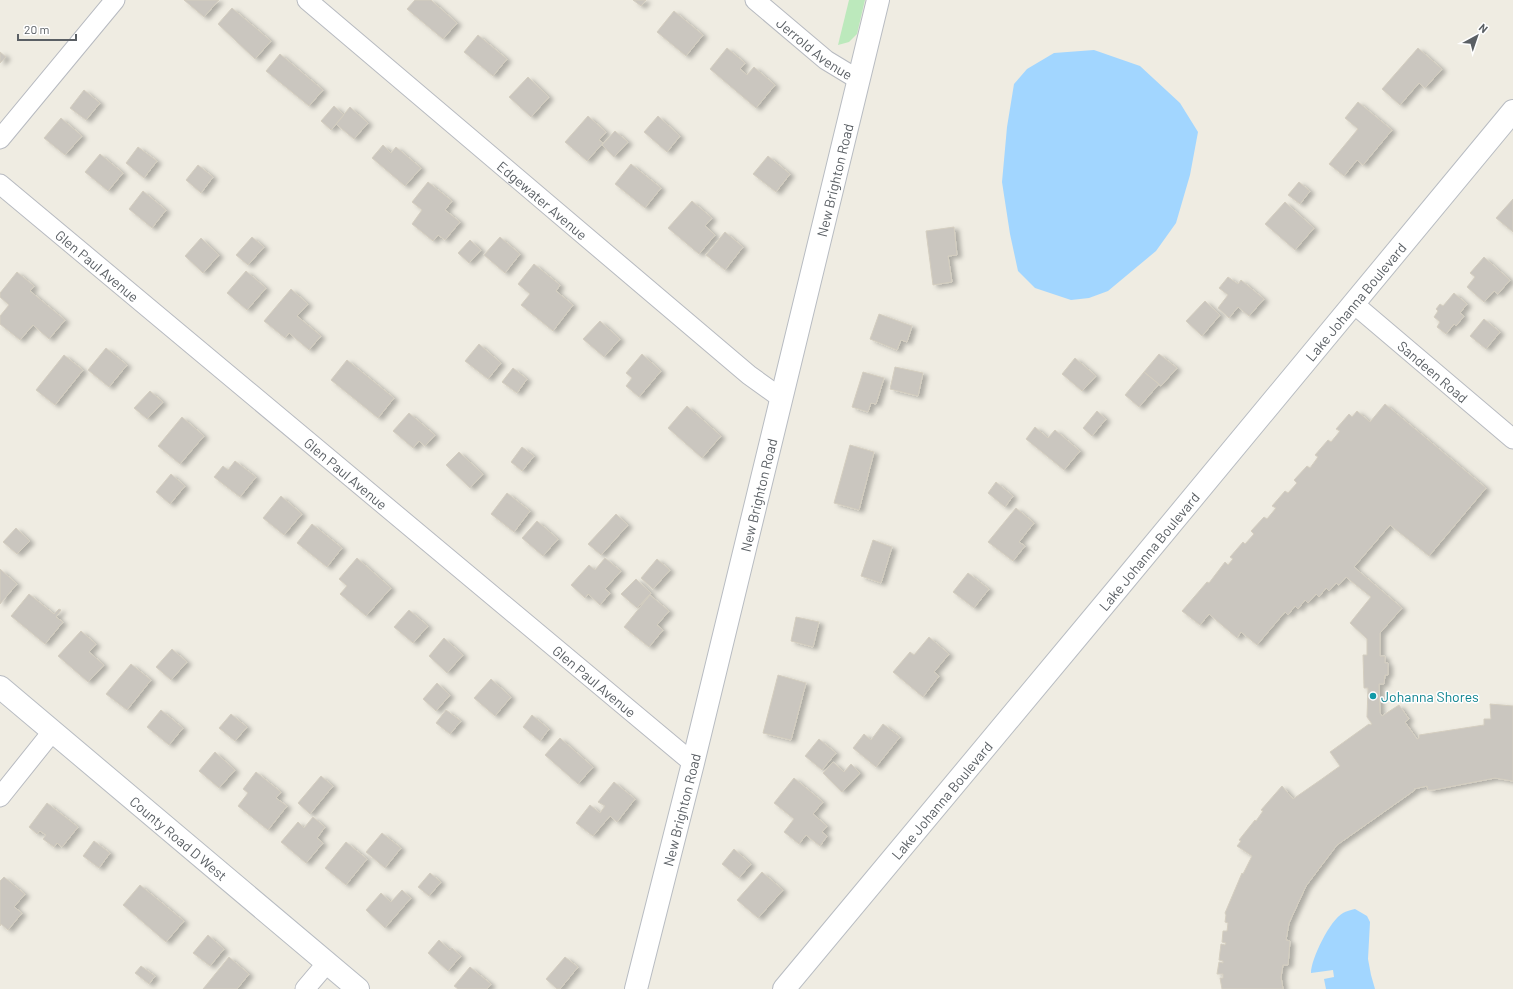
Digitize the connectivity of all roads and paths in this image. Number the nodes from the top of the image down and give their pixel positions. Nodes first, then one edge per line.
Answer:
1 (115, 0) edge
2 (306, 0) edge
3 (755, 0) edge
4 (878, 0) edge
5 (859, 80) junction
6 (1513, 111) edge
7 (0, 140) edge
8 (0, 184) edge
9 (1354, 304) junction
10 (781, 398) junction
11 (1513, 439) edge
12 (0, 687) edge
13 (52, 732) junction
14 (693, 763) junction
15 (0, 797) edge
16 (327, 962) junction
17 (305, 989) edge
18 (358, 989) edge
19 (636, 989) edge
20 (784, 989) edge

1 - 7 street
2 - 10 street, Edgewater Avenue
3 - 5 street, Jerrold Avenue
4 - 5 street, New Brighton Road
5 - 10 street, New Brighton Road
6 - 9 street, Lake Johanna Boulevard
8 - 14 street, Glen Paul Avenue
9 - 11 street, Sandeen Road
9 - 20 street, Lake Johanna Boulevard
10 - 14 street, New Brighton Road
12 - 13 street, County Road D West
13 - 15 street
13 - 16 street, County Road D West
14 - 19 street, New Brighton Road
16 - 17 street
16 - 18 street, County Road D West

